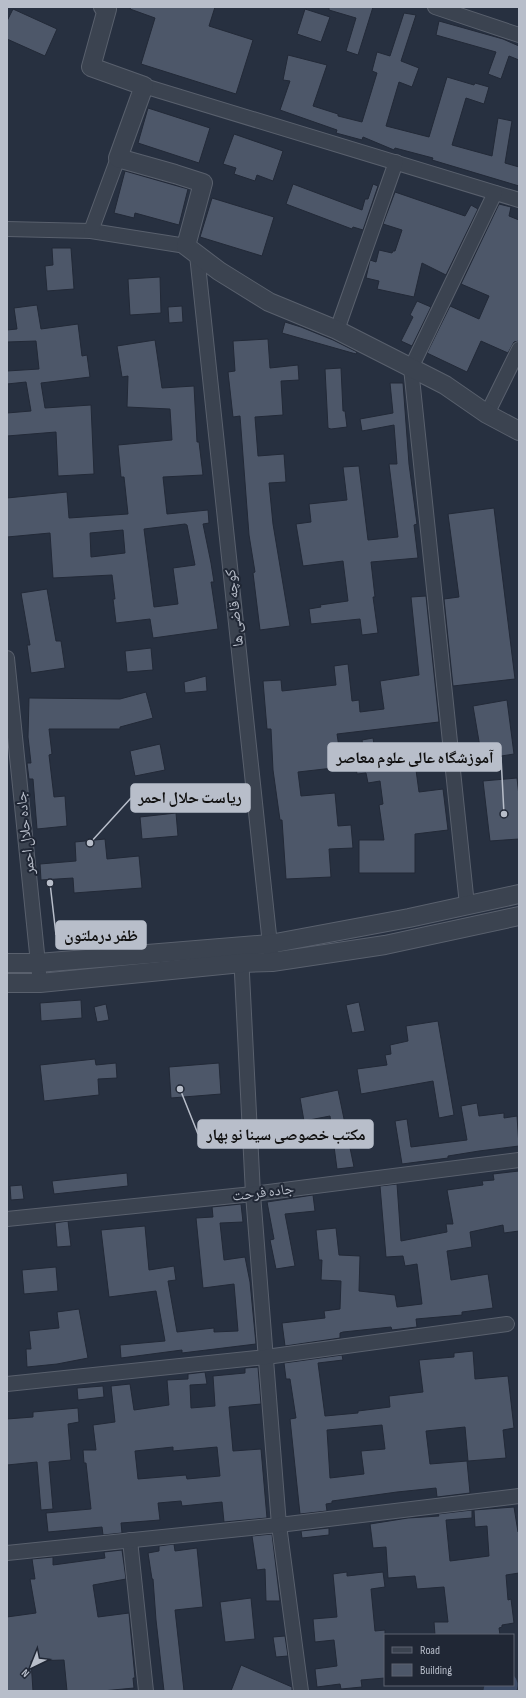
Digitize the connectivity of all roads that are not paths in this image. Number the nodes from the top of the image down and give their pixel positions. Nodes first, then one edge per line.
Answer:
1 (434, 7) edge
2 (106, 8) edge
3 (519, 35) edge
4 (144, 86) junction
5 (118, 158) junction
6 (396, 162) junction
7 (495, 193) junction
8 (519, 200) edge
9 (7, 230) edge
10 (91, 231) junction
11 (192, 251) junction
12 (337, 330) junction
13 (519, 349) edge
14 (411, 368) junction
15 (487, 414) junction
16 (519, 431) edge
17 (7, 658) edge
18 (519, 894) edge
19 (467, 905) junction
20 (519, 916) edge
21 (270, 944) junction
22 (241, 955) junction
23 (272, 962) junction
24 (38, 963) junction
25 (7, 964) edge
26 (7, 983) edge
27 (40, 983) junction
28 (519, 1160) edge
29 (253, 1194) junction
30 (7, 1218) edge
31 (507, 1324) dead end
32 (266, 1357) junction
33 (7, 1384) edge
34 (519, 1496) edge
35 (279, 1525) junction
36 (130, 1540) junction
37 (7, 1553) edge
38 (146, 1691) edge
39 (301, 1691) edge

1 - 3 street
2 - 4 street
4 - 5 street
4 - 6 street
5 - 10 street
5 - 11 street
6 - 7 street
6 - 12 street
7 - 8 street
7 - 14 street
9 - 10 street
10 - 11 street
11 - 12 street
11 - 21 street, کوچه قاضی ها
12 - 14 street
13 - 15 street
14 - 15 street
14 - 19 street
15 - 16 street
17 - 24 street, جاده حلال احمر
18 - 19 street
19 - 21 street
20 - 23 street
21 - 22 street
21 - 23 street, کوچه قاضی ها
22 - 23 street
22 - 24 street
22 - 27 street
22 - 29 street
24 - 25 street
24 - 27 street, جاده حلال احمر
26 - 27 street
28 - 29 street, جاده فرحت
29 - 30 street, جاده فرحت
29 - 32 street
31 - 32 street
32 - 33 street
32 - 35 street
34 - 35 street
35 - 36 street
35 - 39 street
36 - 37 street
36 - 38 street

